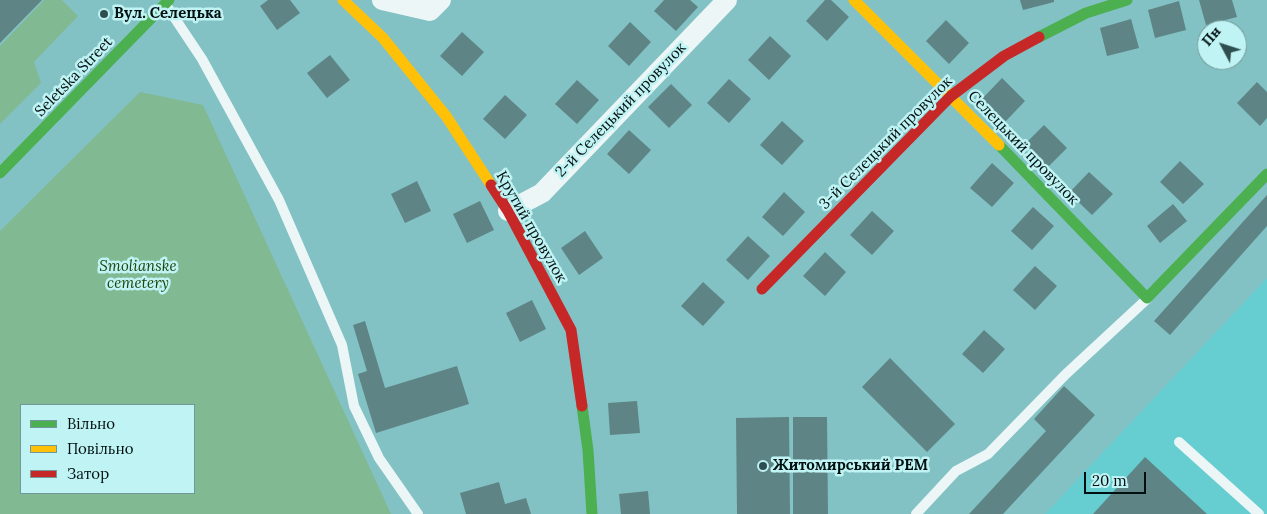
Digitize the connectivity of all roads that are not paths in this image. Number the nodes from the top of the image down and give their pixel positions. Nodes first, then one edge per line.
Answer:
1 (344, 0) edge
2 (382, 0) edge
3 (441, 0) edge
4 (727, 0) edge
5 (854, 0) edge
6 (1127, 0) edge
7 (167, 2) edge
8 (951, 96) junction
9 (0, 173) edge
10 (1267, 174) edge
11 (508, 211) junction
12 (762, 289) dead end
13 (1148, 298) junction
14 (1179, 442) dead end
15 (418, 514) edge
16 (592, 514) edge
17 (916, 514) edge
18 (1259, 514) edge

1 - 11 street, Крутий провулок
2 - 3 street
4 - 11 street, 2-й Селецький провулок
5 - 8 street, Селецький провулок
6 - 8 street, 3-й Селецький провулок
7 - 9 street, Seletska Street
7 - 15 lane
8 - 12 street, 3-й Селецький провулок
8 - 13 street, Селецький провулок
10 - 13 street
11 - 16 street, Крутий провулок
13 - 17 lane
14 - 18 lane

